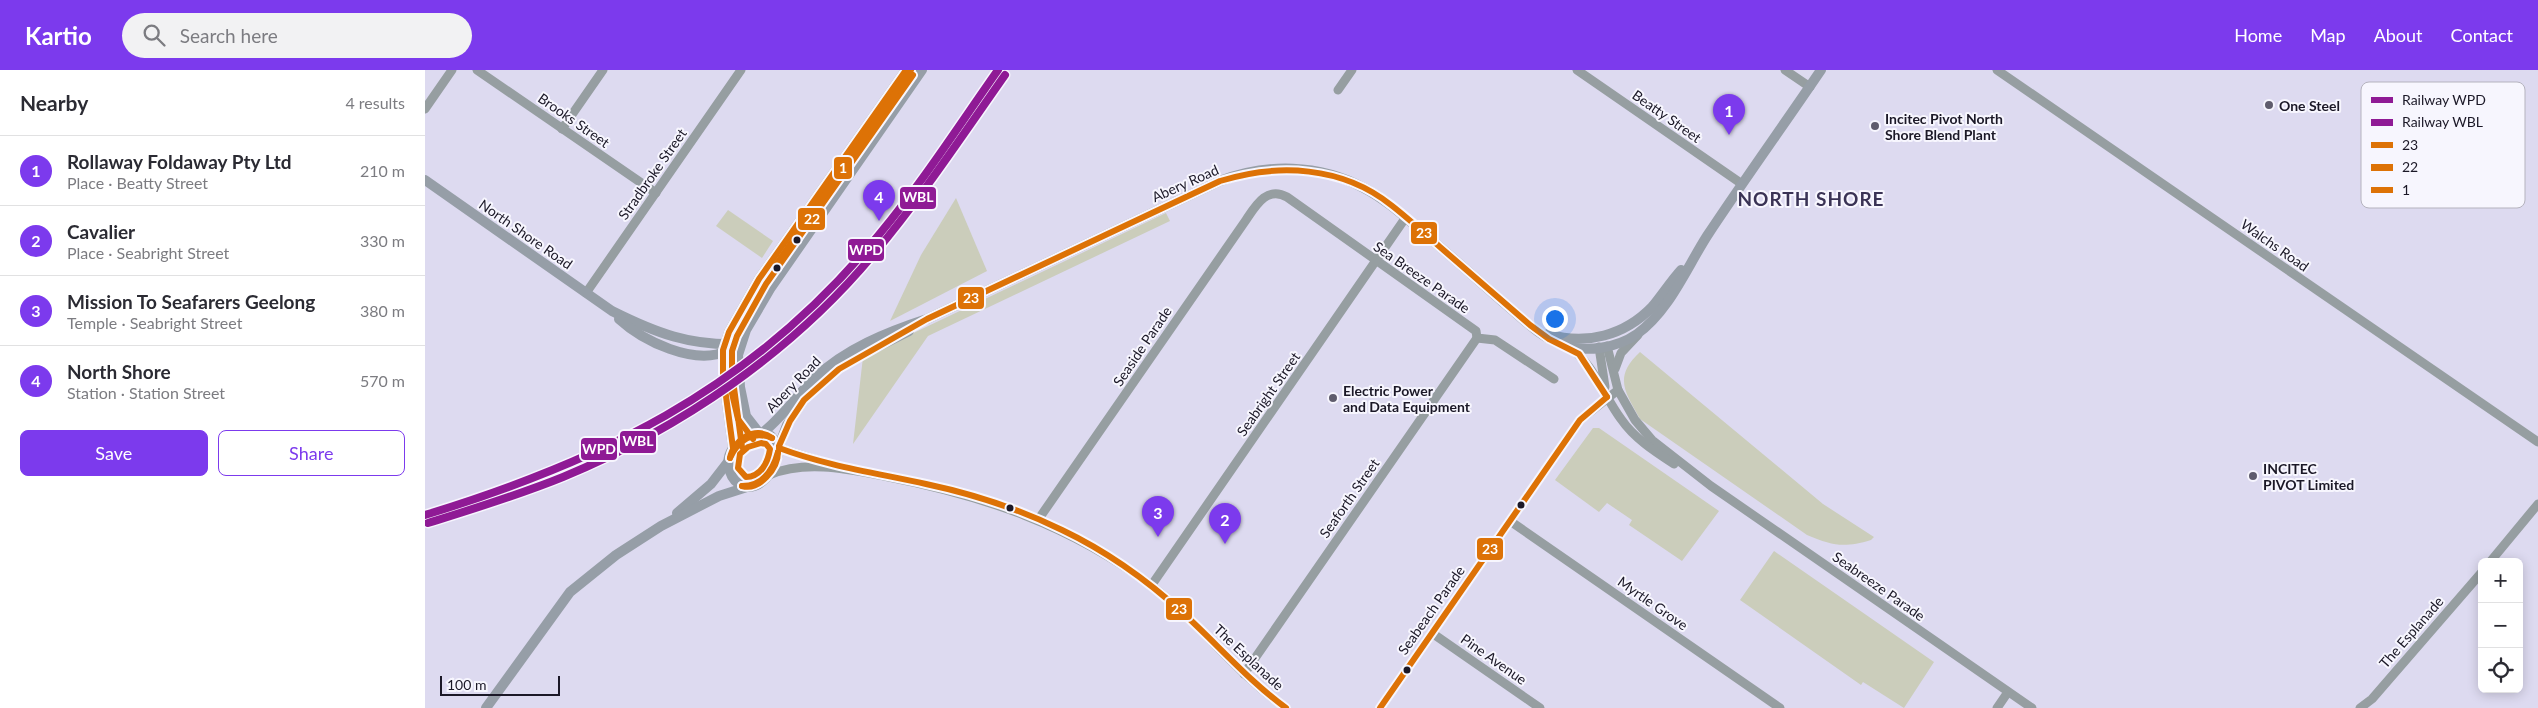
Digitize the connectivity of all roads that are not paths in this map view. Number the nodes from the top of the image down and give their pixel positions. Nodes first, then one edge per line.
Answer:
1 (452, 70) edge
2 (477, 70) edge
3 (603, 70) edge
4 (741, 70) edge
5 (906, 70) edge
6 (922, 70) edge
7 (1352, 70) edge
8 (1577, 70) edge
9 (1785, 70) edge
10 (1821, 70) edge
11 (1997, 70) edge
12 (1809, 87) junction
13 (1338, 90) dead end
14 (425, 109) edge
15 (562, 128) junction
16 (425, 180) edge
17 (1741, 184) junction
18 (656, 193) junction
19 (1273, 193) joint
20 (1406, 217) junction
21 (1698, 250) junction
22 (1376, 262) junction
23 (586, 293) junction
24 (927, 319) junction
25 (1648, 324) junction
26 (1530, 325) junction
27 (1602, 336) junction
28 (1477, 338) junction
29 (740, 344) junction
30 (1569, 347) junction
31 (1603, 347) junction
32 (723, 349) junction
33 (1614, 376) junction
34 (1554, 378) dead end
35 (1618, 390) junction
36 (1607, 397) junction
37 (760, 434) junction
38 (2538, 442) edge
39 (779, 447) junction
40 (733, 448) junction
41 (728, 462) junction
42 (845, 469) junction
43 (769, 475) junction
44 (1711, 486) junction
45 (747, 487) junction
46 (2538, 504) edge
47 (1039, 520) junction
48 (1510, 521) junction
49 (661, 526) junction
50 (2493, 558) edge
51 (2478, 577) edge
52 (1151, 586) junction
53 (1432, 633) junction
54 (1244, 674) junction
55 (500, 691) junction
56 (2008, 692) junction
57 (486, 708) edge
58 (491, 708) edge
59 (1286, 708) edge
60 (1380, 708) edge
61 (1540, 708) edge
62 (1780, 708) edge
63 (1997, 708) edge
64 (2032, 708) edge
65 (2360, 708) edge

1 - 14 street
2 - 15 street, Brooks Street
3 - 15 street
4 - 18 street, Stradbroke Street
5 - 32 main road
6 - 29 main road
7 - 13 street
8 - 17 street, Beatty Street
9 - 12 street
10 - 12 main road
11 - 38 street, Walchs Road
12 - 17 main road
15 - 18 street, Brooks Street
16 - 23 main road, North Shore Road
17 - 21 main road
18 - 23 street, Stradbroke Street
19 - 22 street, Sea Breeze Parade
19 - 47 street, Seaside Parade
20 - 22 street, Seabright Street
20 - 24 main road, Abery Road
20 - 26 main road, Abery Road
21 - 25 main road
21 - 27 main road
22 - 28 street, Sea Breeze Parade
22 - 52 street, Seabright Street
23 - 32 main road, North Shore Road
24 - 37 main road, Abery Road
24 - 39 main road, Abery Road
25 - 31 main road
25 - 33 street
26 - 27 main road
26 - 30 main road, Abery Road
27 - 31 main road
28 - 34 street
28 - 54 street, Seaforth Street
29 - 32 main road, North Shore Road
29 - 37 main road
30 - 31 main road, Abery Road
30 - 36 street, Seabreeze Parade
31 - 33 street, Seabreeze Parade
31 - 36 street, Seabreeze Parade
32 - 40 main road
33 - 35 street, Seabreeze Parade
35 - 36 street, Seabeach Parade
35 - 44 street, Seabreeze Parade
36 - 44 street, Seabreeze Parade
36 - 48 street, Seabeach Parade
37 - 39 main road
37 - 40 main road
39 - 42 street, The Esplanade
39 - 43 main road
40 - 41 main road
41 - 45 main road
41 - 49 main road
42 - 43 street, The Esplanade
42 - 47 street, The Esplanade
43 - 45 main road
44 - 56 street, Seabreeze Parade
45 - 49 main road
46 - 50 street
47 - 52 street, The Esplanade
48 - 53 street, Seabeach Parade
48 - 62 street, Myrtle Grove
49 - 55 main road
51 - 65 street, The Esplanade
52 - 54 street, The Esplanade
53 - 60 street, Seabeach Parade
53 - 61 street, Pine Avenue
54 - 59 street, The Esplanade
55 - 57 main road
55 - 58 main road
56 - 63 street
56 - 64 street, Seabreeze Parade

